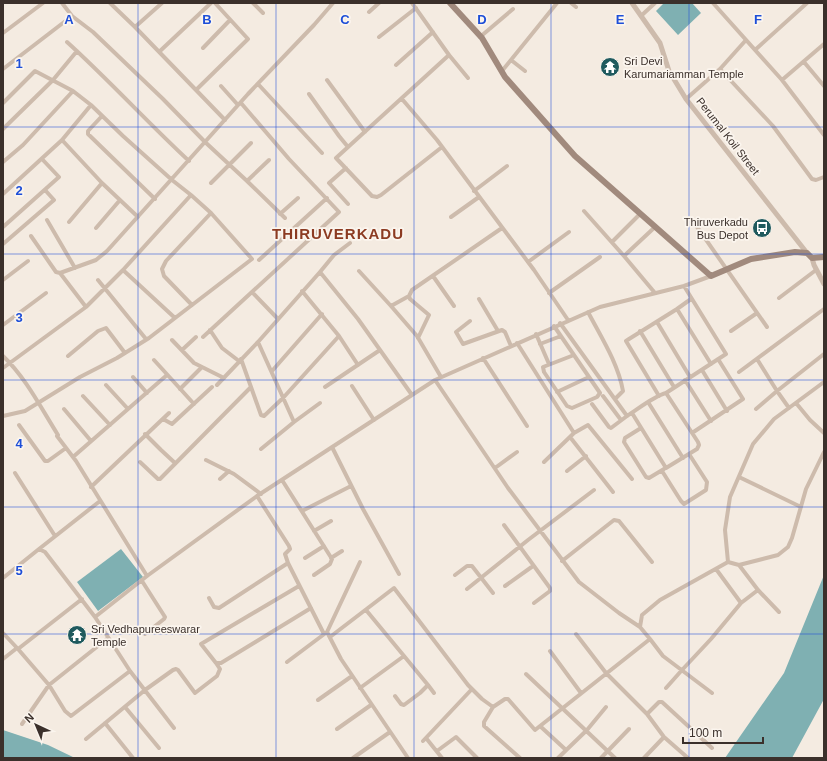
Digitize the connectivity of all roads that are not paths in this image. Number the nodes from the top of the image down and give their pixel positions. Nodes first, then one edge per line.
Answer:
1 (43, 3) edge
2 (62, 3) edge
3 (110, 3) edge
4 (162, 3) edge
5 (211, 3) edge
6 (215, 3) edge
7 (253, 3) edge
8 (333, 3) edge
9 (379, 3) edge
10 (412, 3) edge
11 (450, 3) edge
12 (557, 3) edge
13 (571, 3) edge
14 (632, 3) edge
15 (655, 3) edge
16 (713, 3) edge
17 (807, 3) edge
18 (576, 7) dead end
19 (416, 8) junction
20 (513, 9) dead end
21 (369, 12) dead end
22 (263, 13) dead end
23 (72, 16) junction
24 (642, 16) junction
25 (230, 20) junction
26 (135, 27) junction
27 (433, 32) junction
28 (3, 33) edge
29 (379, 37) dead end
30 (480, 37) junction
31 (746, 40) junction
32 (67, 42) dead end
33 (824, 44) edge
34 (203, 48) dead end
35 (76, 50) junction
36 (755, 50) junction
37 (159, 52) junction
38 (450, 56) junction
39 (511, 60) junction
40 (804, 62) junction
41 (396, 65) dead end
42 (3, 69) edge
43 (720, 69) junction
44 (502, 71) junction
45 (524, 71) dead end
46 (468, 78) dead end
47 (53, 80) junction
48 (327, 80) dead end
49 (782, 80) junction
50 (258, 84) junction
51 (220, 86) dead end
52 (824, 86) edge
53 (196, 90) junction
54 (73, 91) junction
55 (309, 94) dead end
56 (402, 99) junction
57 (686, 99) junction
58 (3, 103) edge
59 (240, 104) junction
60 (91, 105) junction
61 (102, 116) junction
62 (225, 120) junction
63 (3, 129) edge
64 (365, 132) junction
65 (824, 135) edge
66 (62, 140) junction
67 (205, 142) junction
68 (251, 143) dead end
69 (348, 147) junction
70 (442, 147) junction
71 (322, 154) dead end
72 (42, 159) junction
73 (269, 160) dead end
74 (189, 161) junction
75 (3, 162) edge
76 (229, 165) junction
77 (507, 166) dead end
78 (346, 168) junction
79 (824, 177) edge
80 (172, 180) junction
81 (247, 181) junction
82 (211, 182) dead end
83 (102, 184) junction
84 (45, 190) junction
85 (474, 191) junction
86 (3, 194) edge
87 (192, 195) junction
88 (479, 197) junction
89 (155, 198) junction
90 (298, 198) dead end
91 (327, 198) junction
92 (120, 200) junction
93 (348, 204) dead end
94 (584, 211) dead end
95 (211, 213) junction
96 (280, 214) junction
97 (640, 214) junction
98 (138, 217) junction
99 (451, 217) dead end
100 (285, 218) dead end
101 (47, 220) dead end
102 (69, 222) dead end
103 (694, 224) dead end
104 (3, 227) edge
105 (655, 227) junction
106 (96, 228) dead end
107 (502, 228) junction
108 (569, 232) dead end
109 (31, 236) dead end
110 (612, 242) junction
111 (350, 243) dead end
112 (3, 244) edge
113 (807, 253) junction
114 (624, 256) junction
115 (600, 257) dead end
116 (824, 257) edge
117 (812, 258) junction
118 (259, 260) dead end
119 (28, 261) dead end
120 (528, 262) junction
121 (75, 268) junction
122 (726, 269) junction
123 (123, 270) junction
124 (816, 270) junction
125 (359, 271) dead end
126 (320, 272) junction
127 (60, 273) junction
128 (432, 276) junction
129 (711, 276) junction
130 (3, 280) edge
131 (98, 280) dead end
132 (824, 284) edge
133 (684, 286) junction
134 (105, 288) junction
135 (302, 291) junction
136 (252, 292) junction
137 (46, 293) dead end
138 (549, 293) junction
139 (655, 293) junction
140 (409, 296) junction
141 (778, 298) dead end
142 (479, 299) dead end
143 (691, 299) junction
144 (192, 305) junction
145 (391, 306) junction
146 (454, 306) dead end
147 (86, 307) junction
148 (677, 309) junction
149 (824, 309) edge
150 (588, 312) junction
151 (757, 313) junction
152 (322, 314) junction
153 (175, 318) junction
154 (278, 319) junction
155 (568, 320) junction
156 (470, 321) dead end
157 (657, 322) junction
158 (560, 323) junction
159 (3, 325) edge
160 (554, 326) junction
161 (767, 327) dead end
162 (210, 330) junction
163 (498, 331) junction
164 (731, 331) dead end
165 (640, 332) junction
166 (536, 334) junction
167 (339, 336) junction
168 (561, 336) junction
169 (196, 337) dead end
170 (203, 337) dead end
171 (418, 338) junction
172 (146, 339) junction
173 (172, 340) dead end
174 (258, 342) junction
175 (517, 343) junction
176 (540, 344) junction
177 (511, 346) junction
178 (182, 350) junction
179 (380, 350) junction
180 (125, 352) junction
181 (824, 354) edge
182 (574, 355) junction
183 (3, 356) edge
184 (68, 356) dead end
185 (483, 358) junction
186 (718, 359) junction
187 (757, 359) junction
188 (154, 360) dead end
189 (240, 360) junction
190 (10, 363) junction
191 (548, 364) junction
192 (711, 364) junction
193 (358, 365) junction
194 (202, 367) junction
195 (3, 368) edge
196 (702, 370) junction
197 (272, 371) junction
198 (739, 372) dead end
199 (168, 375) junction
200 (133, 377) dead end
201 (441, 377) junction
202 (589, 377) junction
203 (690, 377) junction
204 (224, 378) junction
205 (435, 380) junction
206 (685, 380) junction
207 (824, 382) edge
208 (106, 385) dead end
209 (352, 386) dead end
210 (251, 387) junction
211 (325, 387) dead end
212 (674, 387) junction
213 (180, 389) junction
214 (777, 391) junction
215 (557, 392) junction
216 (147, 393) junction
217 (666, 393) junction
218 (412, 395) junction
219 (83, 396) dead end
220 (603, 396) dead end
221 (659, 396) junction
222 (283, 398) junction
223 (615, 400) junction
224 (648, 402) junction
225 (39, 403) junction
226 (320, 403) dead end
227 (796, 403) junction
228 (194, 404) junction
229 (592, 404) dead end
230 (789, 408) junction
231 (64, 409) dead end
232 (128, 409) junction
233 (756, 409) dead end
234 (727, 411) junction
235 (170, 413) dead end
236 (632, 413) junction
237 (3, 416) edge
238 (627, 416) junction
239 (163, 419) junction
240 (374, 420) junction
241 (621, 420) junction
242 (711, 421) junction
243 (294, 422) junction
244 (19, 425) dead end
245 (110, 425) junction
246 (527, 426) dead end
247 (641, 428) junction
248 (824, 432) edge
249 (574, 433) junction
250 (692, 433) junction
251 (145, 434) junction
252 (570, 437) junction
253 (91, 441) junction
254 (332, 447) junction
255 (66, 448) junction
256 (261, 449) dead end
257 (517, 452) dead end
258 (824, 452) edge
259 (689, 454) junction
260 (586, 456) junction
261 (73, 457) junction
262 (683, 458) junction
263 (206, 460) dead end
264 (140, 462) dead end
265 (175, 462) junction
266 (544, 462) dead end
267 (494, 468) junction
268 (666, 468) junction
269 (229, 471) junction
270 (662, 471) junction
271 (567, 472) dead end
272 (15, 474) dead end
273 (739, 477) junction
274 (220, 479) dead end
275 (632, 479) dead end
276 (282, 480) junction
277 (351, 486) junction
278 (91, 487) junction
279 (594, 490) dead end
280 (613, 492) dead end
281 (259, 495) junction
282 (100, 501) junction
283 (801, 507) junction
284 (302, 511) junction
285 (330, 521) dead end
286 (504, 525) dead end
287 (314, 530) junction
288 (540, 531) junction
289 (55, 536) junction
290 (324, 546) junction
291 (519, 547) junction
292 (38, 550) junction
293 (342, 551) dead end
294 (305, 558) dead end
295 (331, 558) junction
296 (562, 561) junction
297 (360, 562) dead end
298 (652, 562) dead end
299 (728, 562) junction
300 (288, 563) junction
301 (740, 565) junction
302 (533, 566) junction
303 (716, 569) junction
304 (398, 574) dead end
305 (314, 575) dead end
306 (455, 575) dead end
307 (147, 576) junction
308 (3, 578) edge
309 (481, 578) junction
310 (142, 581) junction
311 (299, 586) junction
312 (506, 586) dead end
313 (467, 589) dead end
314 (758, 590) junction
315 (493, 593) dead end
316 (209, 598) dead end
317 (82, 599) junction
318 (534, 603) dead end
319 (741, 603) junction
320 (311, 608) junction
321 (366, 610) junction
322 (780, 612) dead end
323 (95, 617) junction
324 (640, 626) junction
325 (3, 633) edge
326 (326, 633) junction
327 (145, 634) dead end
328 (576, 634) dead end
329 (330, 637) junction
330 (108, 638) junction
331 (650, 639) junction
332 (17, 648) junction
333 (550, 651) dead end
334 (404, 656) junction
335 (3, 659) edge
336 (286, 662) dead end
337 (216, 663) junction
338 (682, 669) junction
339 (130, 671) junction
340 (606, 673) junction
341 (526, 674) dead end
342 (352, 676) junction
343 (49, 685) junction
344 (428, 685) junction
345 (360, 688) junction
346 (666, 688) dead end
347 (472, 689) junction
348 (145, 690) junction
349 (434, 693) dead end
350 (581, 693) junction
351 (712, 693) dead end
352 (395, 696) dead end
353 (318, 700) dead end
354 (371, 704) junction
355 (124, 707) junction
356 (493, 707) junction
357 (606, 707) dead end
358 (562, 708) junction
359 (647, 714) junction
360 (105, 723) junction
361 (22, 724) dead end
362 (540, 726) junction
363 (174, 728) dead end
364 (629, 729) dead end
365 (337, 730) dead end
366 (587, 730) junction
367 (390, 732) junction
368 (664, 737) junction
369 (86, 739) dead end
370 (159, 748) dead end
371 (712, 748) dead end
372 (566, 750) junction
373 (437, 751) junction
374 (608, 751) junction
375 (133, 758) edge
376 (353, 758) edge
377 (407, 758) edge
378 (442, 758) edge
379 (477, 758) edge
380 (520, 758) edge
381 (558, 758) edge
382 (602, 758) edge
383 (615, 758) edge
384 (644, 758) edge
385 (688, 758) edge

1 - 28 street
2 - 23 street
3 - 26 street
4 - 26 street
5 - 37 street
6 - 25 street
7 - 22 street
8 - 50 street
9 - 21 street
10 - 19 street
11 - 30 main road
12 - 39 street
13 - 18 street
14 - 24 street, Perumal Koil Street
15 - 24 street
16 - 31 street
17 - 36 street
19 - 27 street
19 - 29 street
20 - 30 street
23 - 42 street
23 - 67 street
24 - 57 street, Perumal Koil Street
25 - 34 street
25 - 53 street
26 - 37 street
27 - 38 street
27 - 41 street
30 - 44 main road
31 - 36 street
31 - 43 street
32 - 35 street
33 - 40 street
35 - 47 street
35 - 74 street
36 - 49 street
37 - 53 street
38 - 46 street
38 - 56 street
39 - 44 street
39 - 45 street
40 - 49 street
40 - 52 street
43 - 57 street
43 - 79 street
44 - 97 main road
47 - 54 street
47 - 58 street
47 - 63 street
48 - 64 street
49 - 65 street
50 - 59 street
50 - 71 street
51 - 59 street
53 - 62 street
54 - 60 street
54 - 75 street
55 - 69 street
56 - 64 street
56 - 70 street
57 - 113 street, Perumal Koil Street
59 - 62 street
59 - 91 street
60 - 61 street
60 - 66 street
61 - 80 street
61 - 89 street
62 - 67 street
64 - 69 street
66 - 72 street
66 - 83 street
67 - 74 street
67 - 76 street
68 - 76 street
69 - 78 street
70 - 78 street
70 - 85 street
72 - 84 street
72 - 86 street
73 - 81 street
74 - 80 street
76 - 81 street
76 - 82 street
77 - 85 street
78 - 93 street
80 - 87 street
80 - 89 street
81 - 96 street
83 - 92 street
83 - 102 street
84 - 104 street
84 - 112 street
85 - 88 street
87 - 95 street
87 - 123 street
88 - 99 street
88 - 107 street
89 - 98 street
90 - 96 street
91 - 118 street
91 - 136 street
92 - 98 street
92 - 106 street
94 - 110 street
95 - 144 street
95 - 144 street
96 - 100 street
97 - 105 main road
97 - 110 street
98 - 121 street
101 - 121 street
103 - 122 street
105 - 114 street
105 - 129 main road
107 - 120 street
107 - 128 street
108 - 120 street
109 - 127 street
110 - 114 street
111 - 126 street
113 - 117 main road
113 - 122 main road
114 - 139 street
115 - 138 street
116 - 117 main road
117 - 124 street
119 - 130 street
120 - 138 street
121 - 127 street
122 - 129 main road
122 - 151 street
123 - 134 street
123 - 153 street
124 - 132 street
124 - 141 street
125 - 145 street
126 - 135 street
126 - 179 street
127 - 147 street
128 - 140 street
128 - 146 street
129 - 133 street
131 - 134 street
133 - 139 street
133 - 143 street
134 - 147 street
134 - 172 street
135 - 152 street
135 - 154 street
136 - 154 street
136 - 162 street
137 - 159 street
138 - 155 street
139 - 150 street
140 - 145 street
140 - 171 street
142 - 163 street
143 - 148 street
143 - 186 street
144 - 153 street
145 - 171 street
147 - 190 street
148 - 157 street
148 - 192 street
149 - 187 street
150 - 155 street
150 - 223 street
151 - 161 street
151 - 164 street
152 - 167 street
152 - 197 street
153 - 172 street
154 - 174 street
155 - 158 street
156 - 163 street
157 - 165 street
157 - 203 street
158 - 160 street
158 - 223 street
160 - 166 street
160 - 168 street
162 - 170 street
162 - 189 street
163 - 177 street
165 - 212 street
165 - 221 street
166 - 175 street
166 - 176 street
167 - 193 street
167 - 222 street
168 - 176 street
168 - 182 street
169 - 178 street
171 - 201 street
172 - 180 street
173 - 178 street
174 - 189 street
174 - 197 street
175 - 177 street
175 - 249 street
176 - 191 street
177 - 185 street
178 - 194 street
179 - 193 street
179 - 218 street
180 - 184 street
180 - 225 street
181 - 214 street
182 - 191 street
182 - 202 street
183 - 190 street
185 - 201 street
185 - 246 street
186 - 192 street
186 - 234 street
187 - 198 street
187 - 214 street
188 - 199 street
189 - 204 street
189 - 210 street
190 - 195 street
190 - 225 street
191 - 215 street
192 - 196 street
193 - 211 street
194 - 204 street
194 - 213 street
196 - 203 street
196 - 234 street
197 - 222 street
199 - 213 street
199 - 216 street
200 - 216 street
201 - 205 street
202 - 215 street
202 - 215 street
203 - 206 street
204 - 228 street
205 - 218 street
205 - 267 street
206 - 212 street
206 - 242 street
207 - 227 street
208 - 232 street
209 - 240 street
210 - 222 street
210 - 265 street
212 - 217 street
213 - 228 street
214 - 230 street
214 - 233 street
216 - 232 street
217 - 221 street
217 - 250 street
218 - 240 street
219 - 245 street
220 - 241 street
221 - 224 street
222 - 243 street
223 - 238 street
224 - 236 street
224 - 262 street
225 - 237 street
225 - 255 street
226 - 243 street
227 - 230 street
227 - 248 street
228 - 239 street
229 - 241 street
230 - 273 street
231 - 253 street
232 - 245 street
234 - 242 street
235 - 239 street
236 - 238 street
236 - 247 street
238 - 241 street
239 - 251 street
240 - 254 street
242 - 250 street
243 - 256 street
244 - 255 street
245 - 253 street
247 - 268 street
247 - 270 street
249 - 252 street
249 - 275 street
250 - 259 street
251 - 265 street
251 - 278 street
252 - 260 street
252 - 266 street
253 - 261 street
254 - 276 street
254 - 277 street
255 - 261 street
257 - 267 street
258 - 283 street
259 - 262 street
259 - 270 street
260 - 271 street
260 - 280 street
261 - 278 street
262 - 268 street
263 - 269 street
264 - 265 street
267 - 288 street
268 - 270 street
269 - 274 street
269 - 281 street
272 - 289 street
273 - 283 street
273 - 299 street
276 - 281 street
276 - 284 street
277 - 284 street
277 - 304 street
278 - 282 street
279 - 288 street
281 - 300 street
281 - 307 street
282 - 289 street
282 - 307 street
283 - 301 street
284 - 287 street
285 - 287 street
286 - 291 street
287 - 290 street
288 - 291 street
288 - 296 street
289 - 292 street
290 - 294 street
290 - 295 street
291 - 302 street
291 - 309 street
292 - 308 street
292 - 317 street
293 - 295 street
295 - 305 street
296 - 298 street
296 - 324 street
297 - 326 street
299 - 301 street
299 - 303 street
300 - 311 street
300 - 316 street
301 - 314 street
302 - 312 street
302 - 318 street
303 - 319 street
303 - 324 street
306 - 309 street
307 - 310 street
309 - 313 street
309 - 315 street
310 - 323 street
310 - 327 street
311 - 320 street
311 - 337 street
314 - 319 street
314 - 322 street
317 - 323 street
317 - 332 street
319 - 338 street
320 - 326 street
320 - 337 street
321 - 329 street
321 - 334 street
321 - 347 street
323 - 330 street
324 - 331 street
325 - 332 street
326 - 329 street
326 - 336 street
328 - 340 street
329 - 342 street
330 - 339 street
330 - 343 street
331 - 338 street
331 - 340 street
332 - 335 street
332 - 343 street
333 - 350 street
334 - 344 street
334 - 345 street
337 - 348 street
338 - 346 street
338 - 351 street
339 - 343 street
339 - 348 street
340 - 350 street
340 - 359 street
341 - 358 street
342 - 345 street
342 - 353 street
343 - 361 street
344 - 349 street
344 - 352 street
345 - 354 street
347 - 356 street
347 - 373 street
348 - 355 street
348 - 363 street
350 - 358 street
354 - 365 street
354 - 367 street
355 - 360 street
355 - 370 street
356 - 362 street
356 - 380 street
357 - 366 street
358 - 362 street
358 - 366 street
359 - 368 street
359 - 371 street
360 - 369 street
360 - 375 street
362 - 372 street
364 - 374 street
366 - 372 street
366 - 374 street
367 - 376 street
367 - 377 street
368 - 384 street
368 - 385 street
372 - 381 street
373 - 378 street
373 - 379 street
374 - 382 street
374 - 383 street

